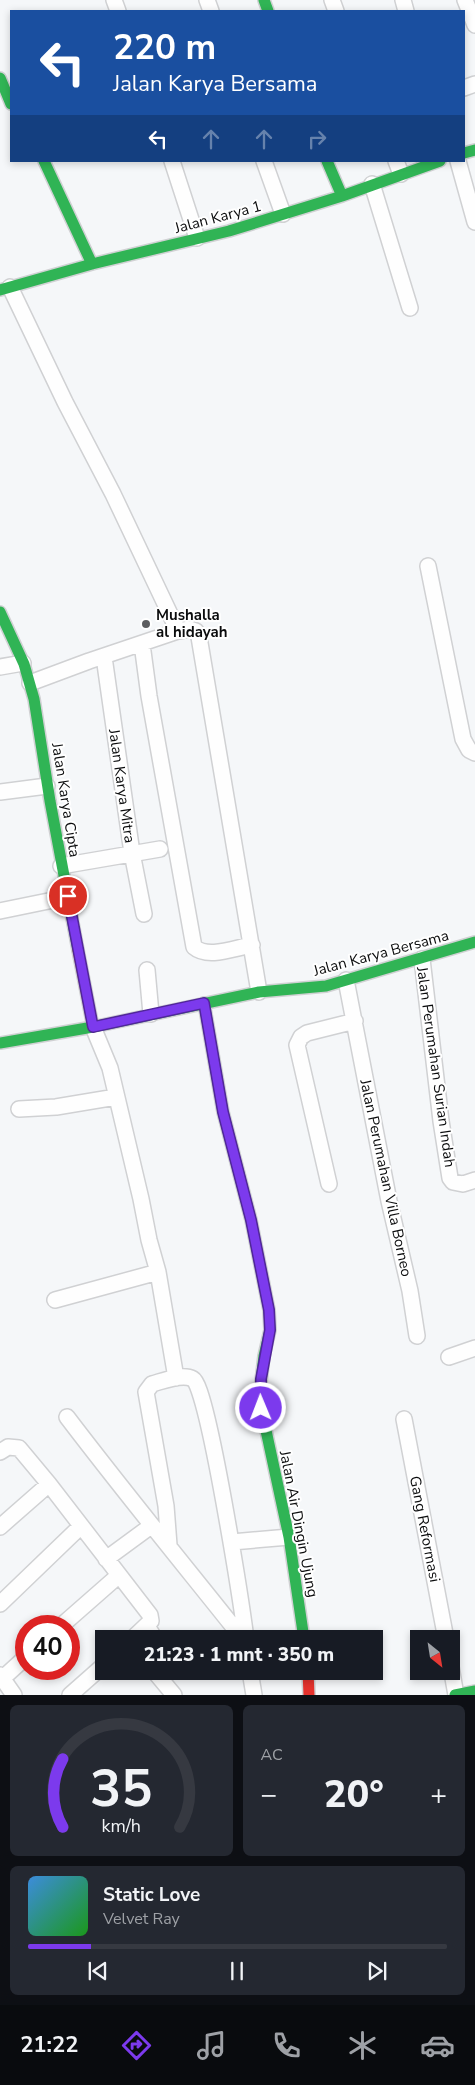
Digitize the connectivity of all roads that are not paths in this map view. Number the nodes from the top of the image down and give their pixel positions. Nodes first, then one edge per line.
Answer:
1 (465, 0) edge
2 (475, 27) edge
3 (0, 78) edge
4 (10, 102) edge
5 (44, 162) edge
6 (172, 162) edge
7 (264, 162) edge
8 (328, 162) edge
9 (434, 162) edge
10 (458, 162) edge
11 (398, 168) edge
12 (372, 184) junction
13 (342, 196) junction
14 (284, 214) junction
15 (475, 222) edge
16 (197, 238) junction
17 (92, 264) junction
18 (5, 289) edge
19 (410, 308) dead end
20 (428, 566) dead end
21 (0, 612) edge
22 (178, 631) junction
23 (142, 644) junction
24 (104, 657) junction
25 (24, 663) junction
26 (0, 667) edge
27 (30, 683) junction
28 (475, 753) edge
29 (47, 786) junction
30 (0, 792) edge
31 (160, 849) dead end
32 (132, 853) junction
33 (62, 866) junction
34 (68, 896) junction
35 (0, 911) edge
36 (144, 914) dead end
37 (475, 942) edge
38 (252, 944) junction
39 (422, 959) junction
40 (147, 970) dead end
41 (346, 980) junction
42 (260, 992) junction
43 (204, 1003) junction
44 (152, 1014) junction
45 (355, 1022) junction
46 (93, 1027) junction
47 (0, 1043) edge
48 (116, 1097) junction
49 (19, 1109) dead end
50 (475, 1180) edge
51 (329, 1184) dead end
52 (158, 1272) junction
53 (55, 1300) dead end
54 (417, 1336) dead end
55 (475, 1348) edge
56 (449, 1356) dead end
57 (176, 1378) junction
58 (67, 1417) dead end
59 (404, 1419) dead end
60 (0, 1452) edge
61 (49, 1484) junction
62 (81, 1526) junction
63 (150, 1526) junction
64 (0, 1527) edge
65 (289, 1537) junction
66 (232, 1542) junction
67 (168, 1545) junction
68 (106, 1559) junction
69 (118, 1576) junction
70 (0, 1604) edge
71 (74, 1615) edge
72 (151, 1630) edge
73 (237, 1630) edge
74 (243, 1630) edge
75 (303, 1630) edge
76 (444, 1630) edge
77 (15, 1666) edge
78 (95, 1673) edge
79 (1, 1677) edge
80 (162, 1680) edge
81 (252, 1680) edge
82 (308, 1680) edge
83 (453, 1680) edge
84 (475, 1691) edge
85 (14, 1695) edge
86 (70, 1695) edge
87 (174, 1695) edge
88 (254, 1695) edge
89 (309, 1695) edge
90 (456, 1695) edge

1 - 2 street
3 - 4 street
5 - 17 street
6 - 16 street
7 - 14 street
8 - 13 street
9 - 11 street, Jalan Karya 1
10 - 15 street
11 - 12 street, Jalan Karya 1
12 - 13 street, Jalan Karya 1
12 - 19 street
13 - 14 street, Jalan Karya 1
14 - 16 street, Jalan Karya 1
16 - 17 street, Jalan Karya 1
17 - 18 street, Jalan Karya 1
18 - 22 street
20 - 28 street
21 - 25 street, Jalan Karya Cipta
22 - 23 street
22 - 38 street
23 - 24 street
23 - 38 street
24 - 27 street
24 - 32 street, Jalan Karya Mitra
25 - 26 street
25 - 27 street, Jalan Karya Cipta
27 - 29 street, Jalan Karya Cipta
29 - 30 street
29 - 33 street, Jalan Karya Cipta
31 - 32 street
32 - 33 street
32 - 36 street, Jalan Karya Mitra
33 - 34 street, Jalan Karya Cipta
34 - 35 street
34 - 46 street, Jalan Karya Cipta
37 - 39 street, Jalan Karya Bersama
38 - 42 street
39 - 41 street, Jalan Karya Bersama
39 - 50 street, Jalan Perumahan Surian Indah
40 - 44 street
41 - 42 street, Jalan Karya Bersama
41 - 45 street, Jalan Perumahan Villa Borneo
42 - 43 street, Jalan Karya Bersama
43 - 44 street, Jalan Karya Bersama
43 - 65 street, Jalan Air Dingin Ujung
44 - 46 street, Jalan Karya Bersama
45 - 51 street
45 - 54 street, Jalan Perumahan Villa Borneo
46 - 47 street, Jalan Karya Bersama
46 - 48 street
48 - 49 street
48 - 52 street
52 - 53 street
52 - 57 street
55 - 56 street
57 - 66 street
57 - 67 street
58 - 63 street
59 - 76 street, Gang Reformasi
60 - 61 street
61 - 62 street
61 - 64 street
62 - 68 street
62 - 70 street
63 - 67 street
63 - 68 street
65 - 66 street
65 - 75 street, Jalan Air Dingin Ujung
66 - 74 street
67 - 73 street
68 - 69 street
69 - 71 street
69 - 72 street
77 - 79 street
78 - 86 street
79 - 85 street
80 - 87 street
81 - 88 street
82 - 89 street
83 - 90 street
84 - 90 street

